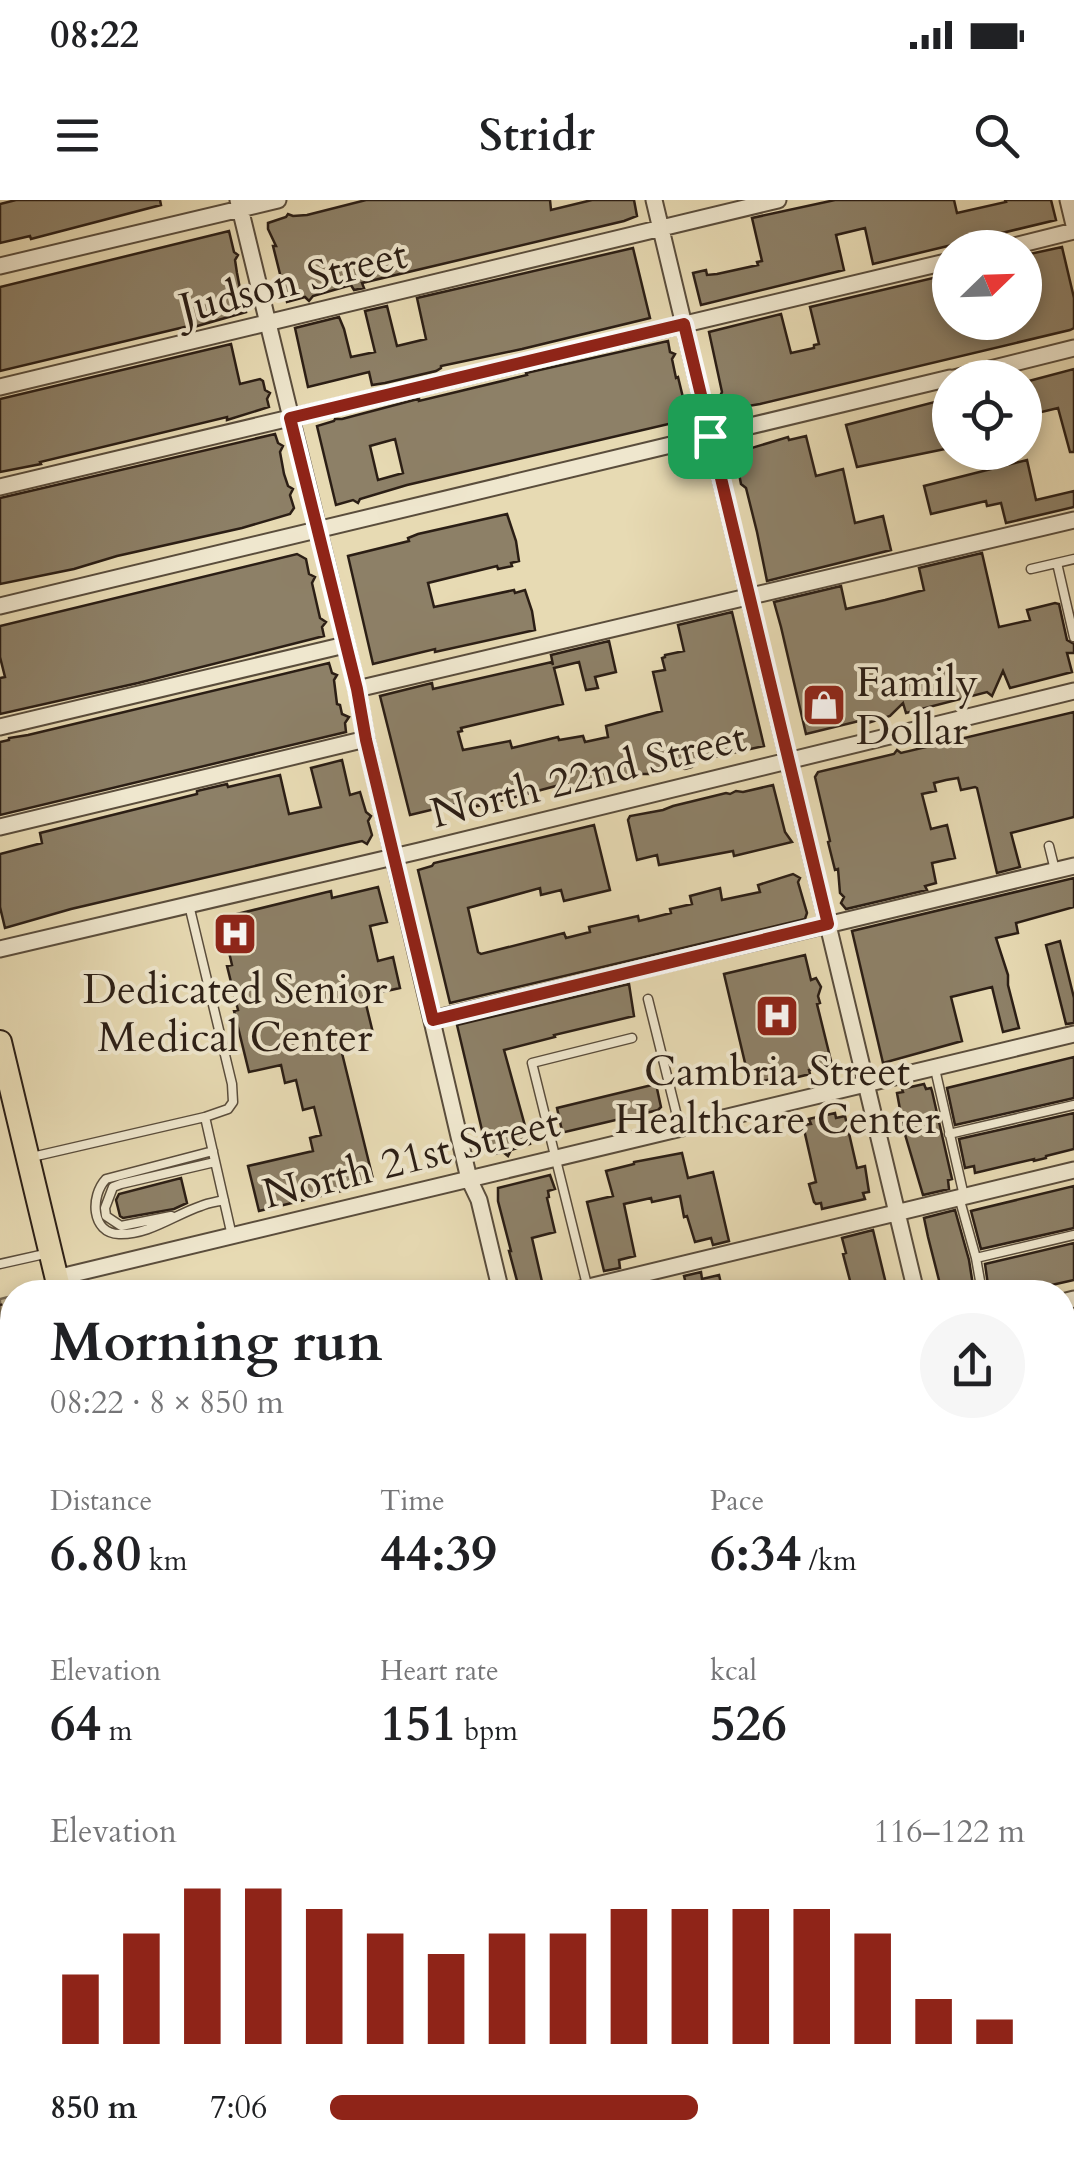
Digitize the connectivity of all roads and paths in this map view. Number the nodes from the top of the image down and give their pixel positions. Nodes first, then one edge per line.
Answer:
1 (278, 200) edge
2 (654, 200) edge
3 (778, 200) edge
4 (1068, 200) edge
5 (239, 204) edge
6 (660, 228) junction
7 (1074, 228) edge
8 (1042, 237) edge
9 (932, 265) edge
10 (0, 266) edge
11 (266, 322) junction
12 (684, 324) junction
13 (1074, 348) edge
14 (1025, 360) edge
15 (932, 383) edge
16 (0, 387) edge
17 (290, 418) junction
18 (710, 436) junction
19 (0, 487) edge
20 (1074, 520) edge
21 (317, 532) junction
22 (1074, 559) edge
23 (1056, 563) junction
24 (1031, 569) dead end
25 (749, 598) junction
26 (0, 606) edge
27 (1074, 638) edge
28 (345, 645) junction
29 (357, 689) junction
30 (1074, 691) edge
31 (0, 727) edge
32 (366, 740) junction
33 (788, 761) junction
34 (0, 827) edge
35 (1049, 846) dead end
36 (393, 857) junction
37 (1074, 866) edge
38 (1055, 870) junction
39 (189, 905) junction
40 (828, 924) junction
41 (0, 949) edge
42 (648, 999) dead end
43 (433, 1020) junction
44 (1074, 1034) edge
45 (632, 1038) dead end
46 (0, 1042) edge
47 (934, 1067) junction
48 (866, 1084) junction
49 (1074, 1105) edge
50 (205, 1117) junction
51 (680, 1128) junction
52 (950, 1134) junction
53 (213, 1151) junction
54 (28, 1158) junction
55 (556, 1158) junction
56 (215, 1162) junction
57 (1074, 1170) edge
58 (469, 1179) junction
59 (962, 1197) junction
60 (224, 1200) junction
61 (897, 1212) junction
62 (178, 1215) junction
63 (1074, 1235) edge
64 (232, 1236) junction
65 (50, 1252) junction
66 (976, 1258) junction
67 (0, 1264) edge
68 (57, 1280) edge
69 (76, 1280) edge
70 (498, 1280) edge
71 (586, 1280) edge
72 (628, 1280) edge
73 (913, 1280) edge
74 (980, 1280) edge

1 - 5 street
2 - 6 street
3 - 6 street, Judson Street
4 - 7 street
5 - 10 street
5 - 11 street
6 - 11 street, Judson Street
6 - 12 street
7 - 8 street
9 - 12 street
11 - 16 street, Judson Street
11 - 17 street
12 - 17 street
12 - 18 street
13 - 14 street
15 - 18 street
17 - 19 street
17 - 21 street
18 - 21 street
18 - 25 street
20 - 25 street
21 - 26 street
21 - 28 street
22 - 23 lane
23 - 24 lane
23 - 27 lane
25 - 29 street
25 - 33 street
28 - 29 street
28 - 31 street
29 - 32 street
30 - 33 street, North 22nd Street
32 - 34 street
32 - 36 street
33 - 36 street, North 22nd Street
33 - 40 street
35 - 38 lane
36 - 39 street, North 22nd Street
36 - 43 street
37 - 38 street
38 - 40 street
39 - 41 street, North 22nd Street
39 - 50 lane
40 - 43 street
40 - 48 street
42 - 51 lane
43 - 58 street
44 - 47 street, North 21st Street
45 - 55 lane
46 - 54 main road
47 - 48 street, North 21st Street
47 - 52 lane
48 - 51 street, North 21st Street
48 - 61 street
49 - 52 lane
50 - 53 lane
50 - 54 lane
51 - 55 street, North 21st Street
52 - 59 lane
53 - 56 lane
53 - 62 lane
54 - 65 main road
55 - 58 street, North 21st Street
55 - 71 lane
56 - 60 lane
56 - 62 lane
57 - 59 street
58 - 64 street, North 21st Street
58 - 70 street
59 - 61 street
59 - 66 lane
60 - 62 lane
60 - 64 lane
61 - 72 street
61 - 73 street
63 - 66 lane
64 - 69 street, North 21st Street
65 - 67 lane
65 - 68 main road
66 - 74 lane

